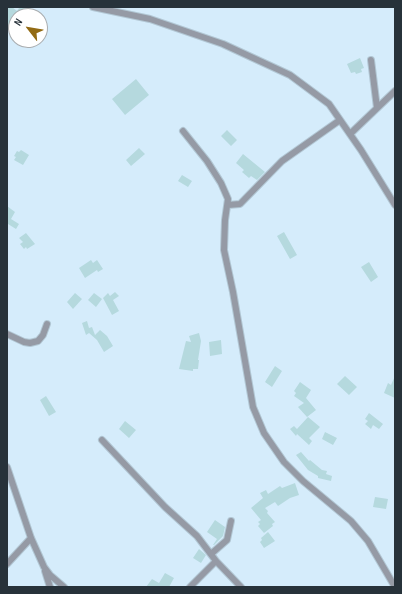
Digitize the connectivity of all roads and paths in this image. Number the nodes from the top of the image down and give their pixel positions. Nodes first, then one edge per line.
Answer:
1 (93, 7) edge
2 (371, 60) dead end
3 (395, 91) edge
4 (377, 108) junction
5 (340, 120) junction
6 (183, 131) dead end
7 (350, 134) junction
8 (228, 205) junction
9 (395, 205) edge
10 (47, 324) dead end
11 (7, 334) edge
12 (102, 440) dead end
13 (7, 467) edge
14 (231, 521) dead end
15 (31, 538) junction
16 (211, 554) junction
17 (216, 561) junction
18 (7, 564) edge
19 (44, 567) junction
20 (50, 587) edge
21 (64, 587) edge
22 (190, 587) edge
23 (241, 587) edge
24 (395, 587) edge

1 - 5 street
2 - 4 street
3 - 4 street
4 - 7 street
5 - 7 street
5 - 8 street
6 - 8 street
7 - 9 street
8 - 24 street
10 - 11 street
12 - 16 street
13 - 15 street
14 - 16 street
15 - 18 street
15 - 19 street
16 - 17 street
17 - 22 street
17 - 23 street
19 - 20 street
19 - 21 street

